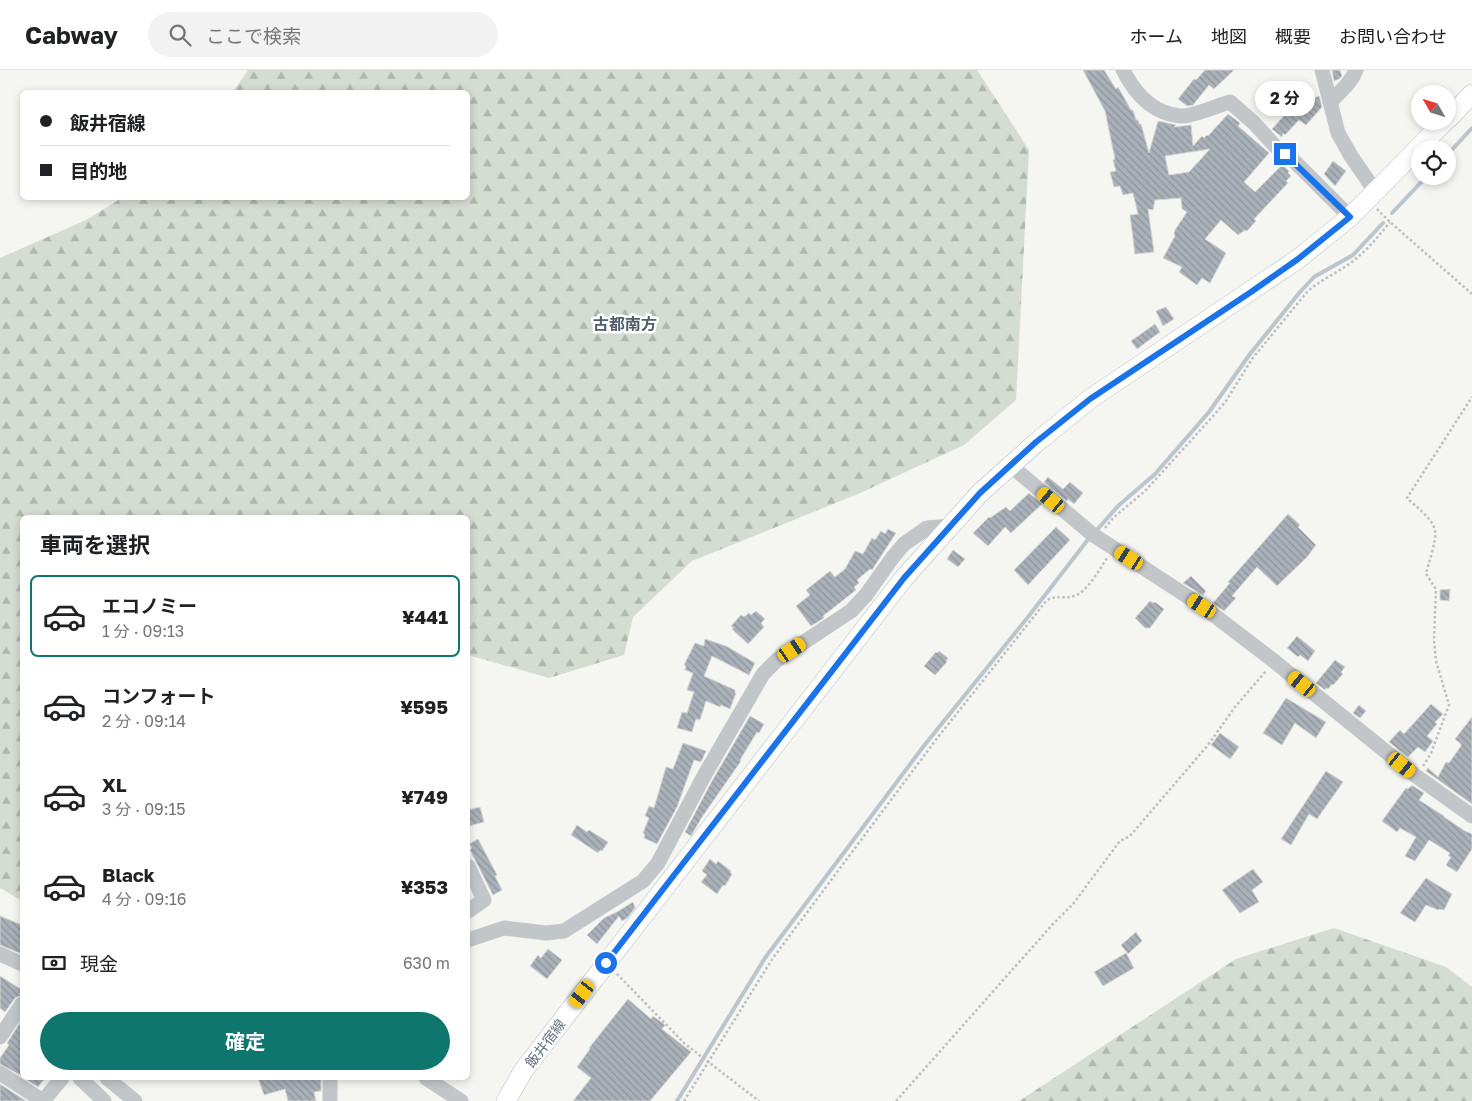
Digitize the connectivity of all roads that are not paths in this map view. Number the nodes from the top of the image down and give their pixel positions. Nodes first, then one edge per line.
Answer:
1 (1123, 70) edge
2 (1322, 70) edge
3 (1356, 70) edge
4 (1472, 94) edge
5 (1330, 102) junction
6 (1456, 110) edge
7 (1436, 130) edge
8 (1371, 195) junction
9 (1350, 217) junction
10 (1010, 465) junction
11 (950, 526) junction
12 (1472, 816) edge
13 (470, 870) edge
14 (470, 910) edge
15 (470, 939) edge
16 (0, 954) edge
17 (20, 963) edge
18 (20, 1007) edge
19 (0, 1037) edge
20 (0, 1073) edge
21 (60, 1080) edge
22 (82, 1080) edge
23 (110, 1080) edge
24 (330, 1080) edge
25 (429, 1080) edge
26 (43, 1101) edge
27 (104, 1101) edge
28 (135, 1101) edge
29 (330, 1101) edge
30 (461, 1101) edge
31 (506, 1101) edge

1 - 9 street
2 - 5 street
3 - 5 street
4 - 6 main road, 飯井宿線
5 - 8 street
7 - 8 main road, 飯井宿線
8 - 9 main road, 飯井宿線
9 - 10 main road, 飯井宿線
10 - 11 main road, 飯井宿線
10 - 12 street
11 - 15 street
11 - 31 main road, 飯井宿線
13 - 14 street
16 - 17 street
18 - 19 street
20 - 26 street
21 - 26 street
22 - 27 street
23 - 28 street
24 - 29 street
25 - 30 street

